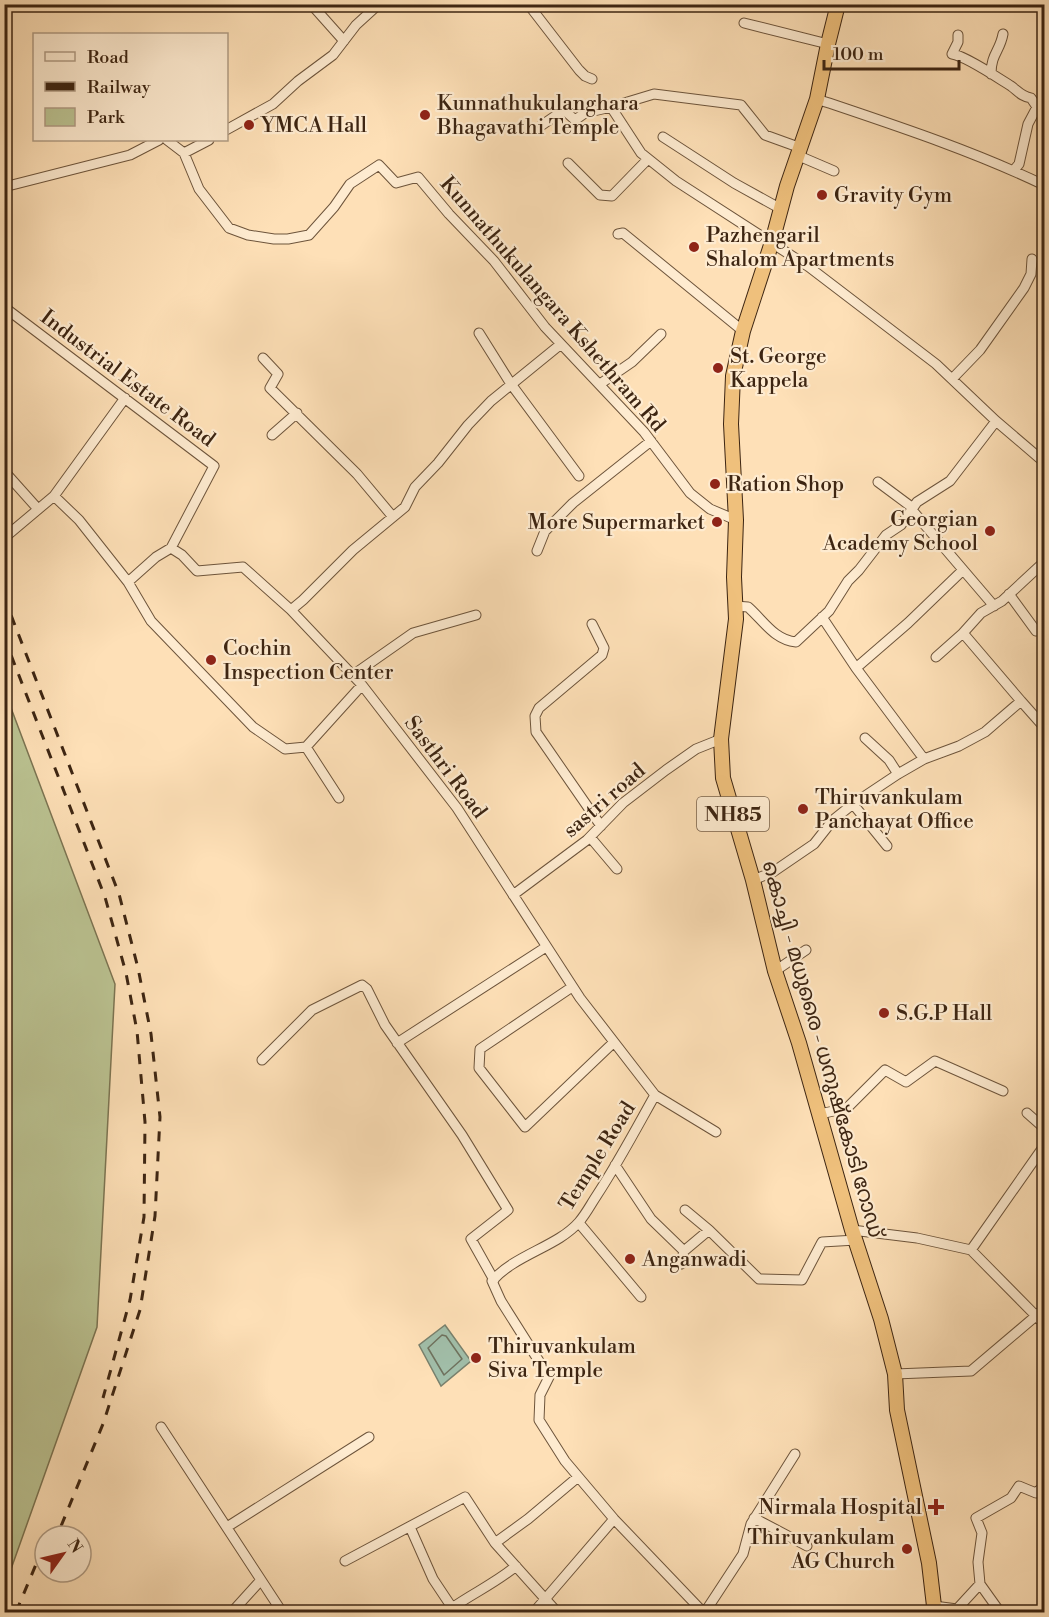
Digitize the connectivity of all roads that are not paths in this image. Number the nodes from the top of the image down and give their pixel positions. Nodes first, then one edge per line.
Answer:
1 (312, 4) edge
2 (379, 4) edge
3 (528, 4) edge
4 (838, 4) edge
5 (744, 23) dead end
6 (958, 34) dead end
7 (1003, 34) dead end
8 (344, 41) junction
9 (828, 44) junction
10 (991, 74) junction
11 (592, 80) dead end
12 (817, 99) junction
13 (612, 107) junction
14 (542, 125) dead end
15 (228, 129) edge
16 (663, 137) dead end
17 (157, 141) edge
18 (168, 141) edge
19 (207, 141) edge
20 (800, 152) junction
21 (184, 153) junction
22 (648, 159) junction
23 (568, 163) dead end
24 (1014, 170) junction
25 (834, 171) dead end
26 (1044, 185) edge
27 (4, 187) edge
28 (781, 209) junction
29 (618, 234) dead end
30 (772, 242) junction
31 (1032, 259) dead end
32 (4, 307) edge
33 (743, 331) junction
34 (479, 333) dead end
35 (661, 334) dead end
36 (561, 344) junction
37 (263, 358) dead end
38 (952, 379) junction
39 (511, 384) junction
40 (600, 384) junction
41 (125, 399) junction
42 (297, 413) junction
43 (996, 421) junction
44 (272, 435) dead end
45 (651, 441) junction
46 (1044, 462) edge
47 (4, 471) edge
48 (579, 476) dead end
49 (878, 482) dead end
50 (54, 496) junction
51 (38, 508) junction
52 (912, 509) junction
53 (393, 517) junction
54 (736, 520) junction
55 (4, 538) edge
56 (171, 548) junction
57 (537, 551) dead end
58 (1044, 562) edge
59 (963, 570) junction
60 (128, 582) junction
61 (1010, 594) junction
62 (735, 606) junction
63 (994, 606) junction
64 (291, 610) junction
65 (476, 615) dead end
66 (822, 617) junction
67 (592, 624) dead end
68 (1036, 631) dead end
69 (963, 633) junction
70 (936, 657) dead end
71 (856, 668) junction
72 (353, 675) junction
73 (362, 685) junction
74 (1022, 701) junction
75 (1044, 728) edge
76 (865, 738) dead end
77 (721, 739) junction
78 (306, 747) junction
79 (924, 759) junction
80 (898, 774) junction
81 (339, 798) dead end
82 (853, 804) junction
83 (601, 826) junction
84 (590, 837) junction
85 (887, 846) dead end
86 (617, 869) dead end
87 (753, 880) junction
88 (513, 895) junction
89 (546, 947) junction
90 (806, 950) dead end
91 (775, 971) junction
92 (572, 987) junction
93 (397, 1042) junction
94 (613, 1043) junction
95 (262, 1060) dead end
96 (1003, 1091) dead end
97 (655, 1095) junction
98 (1027, 1113) dead end
99 (820, 1114) junction
100 (1044, 1128) edge
101 (716, 1132) dead end
102 (1044, 1146) edge
103 (615, 1165) junction
104 (686, 1210) dead end
105 (579, 1223) junction
106 (709, 1230) junction
107 (854, 1235) junction
108 (971, 1250) junction
109 (684, 1251) junction
110 (681, 1264) dead end
111 (494, 1280) junction
112 (641, 1297) dead end
113 (1041, 1312) edge
114 (1044, 1324) edge
115 (895, 1374) junction
116 (161, 1427) dead end
117 (369, 1437) dead end
118 (795, 1454) dead end
119 (578, 1477) junction
120 (1044, 1486) edge
121 (754, 1518) junction
122 (614, 1519) junction
123 (227, 1527) junction
124 (410, 1527) junction
125 (495, 1543) junction
126 (807, 1546) dead end
127 (345, 1561) dead end
128 (516, 1566) junction
129 (261, 1580) junction
130 (980, 1584) junction
131 (545, 1600) junction
132 (933, 1609) edge
133 (454, 1610) edge
134 (701, 1611) edge
135 (232, 1612) edge
136 (282, 1612) edge
137 (534, 1612) edge
138 (557, 1612) edge
139 (1000, 1612) edge

1 - 8 street
2 - 8 street
3 - 11 street
4 - 9 highway, കൊച്ചി - മധുരൈ - ധനുഷ്‌കോടി റോഡ് / NH85
5 - 9 street
6 - 10 street
7 - 10 street
8 - 15 street
9 - 12 highway, കൊച്ചി - മധുരൈ - ധനുഷ്‌കോടി റോഡ് / NH85
10 - 24 street
12 - 20 highway, കൊച്ചി - മധുരൈ - ധനുഷ്‌കോടി റോഡ് / NH85
12 - 24 street
13 - 14 street
13 - 20 street
13 - 22 street
16 - 28 street
17 - 27 street
18 - 21 street
19 - 21 street
20 - 25 street
20 - 28 highway, കൊച്ചി - മധുരൈ - ധനുഷ്‌കോടി റോഡ് / NH85
21 - 36 street, Kunnathukulangara Kshethram Rd
22 - 23 street
22 - 30 street
24 - 26 street
28 - 30 highway, കൊച്ചി - മധുരൈ - ധനുഷ്‌കോടി റോഡ് / NH85
29 - 33 street
30 - 33 highway, കൊച്ചി - മധുരൈ - ധനുഷ്‌കോടി റോഡ് / NH85
30 - 38 street
31 - 38 street
32 - 41 street, Industrial Estate Road
33 - 54 highway, കൊച്ചി - മധുരൈ - ധനുഷ്‌കോടി റോഡ് / NH85
34 - 39 street
35 - 40 street
36 - 39 street
36 - 40 street, Kunnathukulangara Kshethram Rd
37 - 42 street
38 - 43 street
39 - 48 street
39 - 53 street
40 - 45 street, Kunnathukulangara Kshethram Rd
41 - 50 street
41 - 56 street, Industrial Estate Road
42 - 44 street
42 - 53 street
43 - 46 street
43 - 52 street
45 - 54 street, Kunnathukulangara Kshethram Rd
45 - 57 street
47 - 51 street
49 - 52 street
50 - 51 street
50 - 60 street
51 - 55 street
52 - 59 street
52 - 66 street
53 - 64 street
54 - 62 highway, കൊച്ചി - മധുരൈ - ധനുഷ്‌കോടി റോഡ് / NH85
56 - 60 street
56 - 64 street, Sasthri Road
58 - 61 street
59 - 63 street
59 - 71 street
60 - 78 street
61 - 63 street
61 - 68 street
62 - 66 street
62 - 77 highway, കൊച്ചി - മധുരൈ - ധനുഷ്‌കോടി റോഡ് / NH85
63 - 69 street
64 - 72 street, Sasthri Road
65 - 72 street
66 - 71 street
67 - 83 street
69 - 70 street
69 - 74 street
71 - 79 street
72 - 73 street, Sasthri Road
73 - 78 street
73 - 88 street, Sasthri Road
74 - 75 street
74 - 79 street
76 - 80 street
77 - 83 street, sastri road
77 - 87 highway, കൊച്ചി - മധുരൈ - ധനുഷ്‌കോടി റോഡ് / NH85
78 - 81 street
79 - 80 street
80 - 82 street
82 - 85 street
82 - 87 street
83 - 84 street, sastri road
84 - 86 street
84 - 88 street, sastri road
87 - 91 highway, കൊച്ചി - മധുരൈ - ധനുഷ്‌കോടി റോഡ് / NH85
88 - 89 street, Temple Road
89 - 92 street, Temple Road
89 - 93 street
90 - 91 street
91 - 99 highway, കൊച്ചി - മധുരൈ - ധനുഷ്‌കോടി റോഡ് / NH85
92 - 94 street, Temple Road
92 - 94 street
93 - 95 street
93 - 111 street
94 - 97 street, Temple Road
96 - 99 street
97 - 101 street
97 - 103 street, Temple Road
98 - 100 street
99 - 107 highway, കൊച്ചി - മധുരൈ - ധനുഷ്‌കോടി റോഡ് / NH85
102 - 108 street
103 - 105 street, Temple Road
103 - 109 street
104 - 106 street
105 - 111 street, Temple Road
105 - 112 street
106 - 107 street
106 - 109 street
107 - 108 street
107 - 115 highway, കൊച്ചി - മധുരൈ - ധനുഷ്‌കോടി റോഡ് / NH85
108 - 113 street
109 - 110 street
111 - 119 street
113 - 114 street
113 - 115 street
115 - 132 highway, കൊച്ചി - മധുരൈ - ധനുഷ്‌കോടി റോഡ് / NH85
116 - 123 street
117 - 123 street
118 - 121 street
119 - 122 street
119 - 125 street
120 - 130 street
121 - 126 street
121 - 134 street
122 - 131 street
122 - 134 street
123 - 129 street
124 - 125 street
124 - 127 street
124 - 133 street
125 - 128 street
128 - 131 street
128 - 133 street
129 - 135 street
129 - 136 street
130 - 132 street
130 - 139 street
131 - 137 street
131 - 138 street

